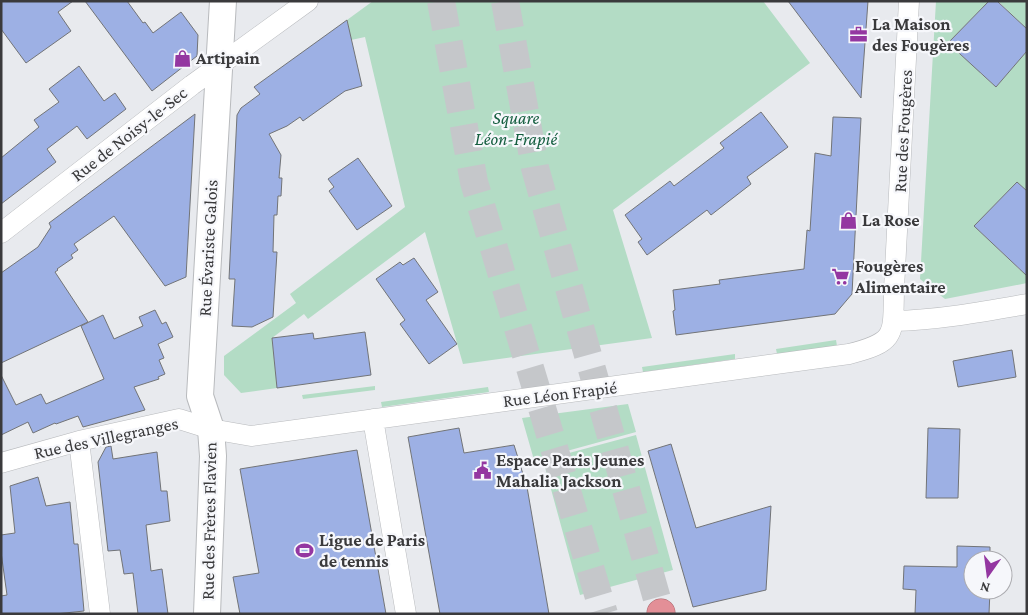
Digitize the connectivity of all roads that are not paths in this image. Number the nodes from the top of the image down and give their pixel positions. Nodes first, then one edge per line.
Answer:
1 (223, 1) edge
2 (308, 1) edge
3 (909, 1) edge
4 (219, 66) junction
5 (1, 233) edge
6 (1027, 304) edge
7 (893, 321) junction
8 (373, 419) junction
9 (211, 429) junction
10 (79, 441) junction
11 (1, 463) edge
12 (100, 614) edge
13 (207, 614) edge
14 (406, 614) edge

1 - 4 street, Rue Évariste Galois
2 - 4 street, Rue de Noisy-le-Sec
3 - 7 street, Rue des Fougères
4 - 5 street, Rue de Noisy-le-Sec
4 - 9 street, Rue Évariste Galois
6 - 7 street
7 - 8 street, Rue Léon Frapié
8 - 9 street, Rue Léon Frapié
8 - 14 street
9 - 10 street, Rue des Villegranges
9 - 13 street, Rue des Frères Flavien
10 - 11 street, Rue des Villegranges
10 - 12 street

